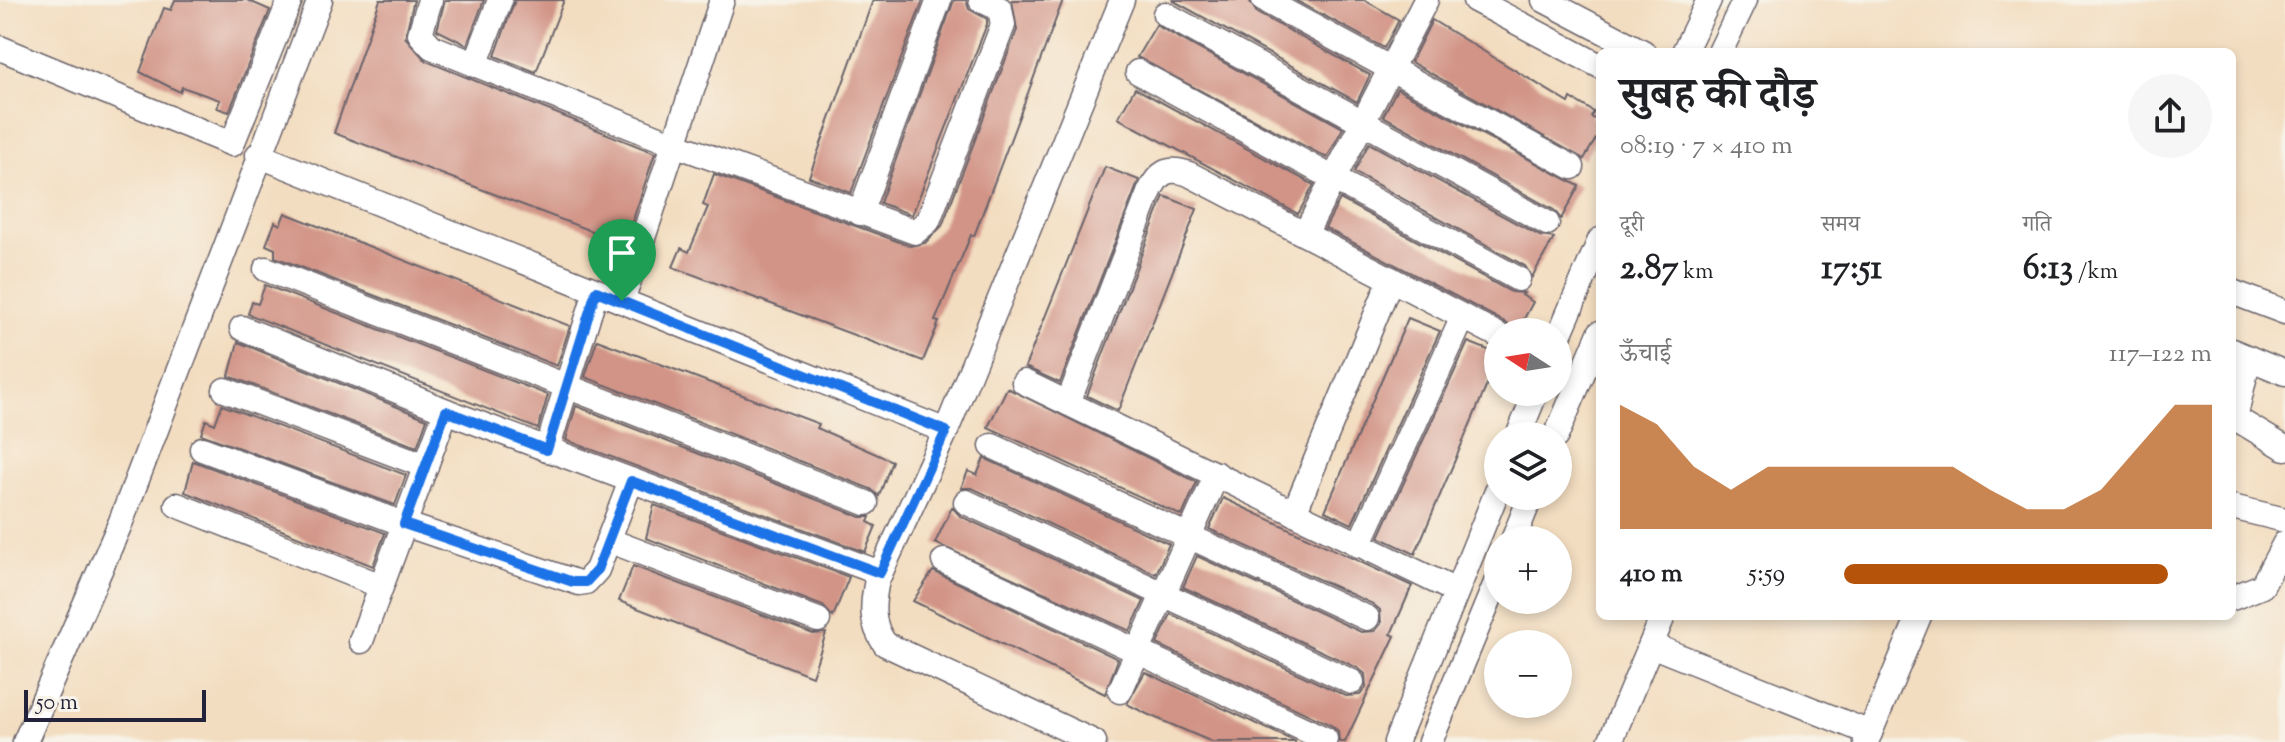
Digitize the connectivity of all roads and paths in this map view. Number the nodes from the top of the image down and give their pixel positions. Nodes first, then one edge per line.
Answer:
1 (289, 0) edge
2 (430, 0) edge
3 (500, 0) edge
4 (722, 0) edge
5 (939, 0) edge
6 (981, 0) edge
7 (1122, 0) edge
8 (1264, 0) edge
9 (1426, 0) edge
10 (1475, 0) edge
11 (1544, 0) edge
12 (1709, 0) edge
13 (1745, 0) edge
14 (318, 5) edge
15 (1165, 14) dead end
16 (0, 48) edge
17 (1635, 48) edge
18 (1686, 48) edge
19 (1722, 48) edge
20 (1596, 64) edge
21 (475, 65) junction
22 (1389, 68) junction
23 (1138, 72) dead end
24 (1363, 124) junction
25 (674, 144) junction
26 (258, 155) junction
27 (1572, 167) dead end
28 (1334, 178) junction
29 (860, 213) junction
30 (1547, 223) dead end
31 (1305, 234) junction
32 (1596, 249) edge
33 (266, 269) dead end
34 (1391, 279) junction
35 (1518, 279) dead end
36 (596, 291) junction
37 (2236, 294) edge
38 (622, 301) junction
39 (2285, 312) edge
40 (1463, 317) junction
41 (1567, 318) edge
42 (242, 328) dead end
43 (1484, 328) edge
44 (1596, 342) edge
45 (2241, 355) edge
46 (2285, 373) edge
47 (1024, 382) dead end
48 (566, 389) junction
49 (225, 390) dead end
50 (1068, 403) junction
51 (2236, 408) edge
52 (446, 411) junction
53 (2236, 419) edge
54 (1562, 422) edge
55 (946, 431) junction
56 (992, 446) dead end
57 (2285, 448) edge
58 (202, 449) dead end
59 (547, 450) junction
60 (426, 466) junction
61 (1217, 474) junction
62 (631, 481) junction
63 (966, 502) dead end
64 (866, 503) dead end
65 (177, 505) dead end
66 (2236, 508) edge
67 (1489, 510) edge
68 (1294, 513) junction
69 (2285, 520) edge
70 (404, 524) junction
71 (1188, 537) junction
72 (608, 540) junction
73 (2285, 543) edge
74 (1359, 545) junction
75 (944, 561) dead end
76 (880, 573) junction
77 (381, 586) junction
78 (1456, 591) junction
79 (1164, 593) junction
80 (2236, 596) edge
81 (1484, 612) edge
82 (1367, 618) dead end
83 (818, 620) dead end
84 (1661, 620) edge
85 (1917, 620) edge
86 (361, 641) dead end
87 (1651, 645) junction
88 (1137, 653) junction
89 (1352, 682) dead end
90 (1120, 691) dead end
91 (1868, 738) edge
92 (1325, 739) dead end
93 (25, 742) edge
94 (1094, 742) edge
95 (1396, 742) edge
96 (1430, 742) edge
97 (1610, 742) edge

1 - 14 street
1 - 16 street
2 - 21 street
3 - 21 street
4 - 25 street
5 - 29 street
6 - 29 street
7 - 55 street
8 - 22 street
9 - 22 street
10 - 20 street
11 - 17 street
12 - 18 street
13 - 19 street
14 - 26 street
15 - 24 street
21 - 25 street
22 - 24 street
22 - 27 street
23 - 28 street
24 - 28 street
24 - 30 street
25 - 29 street
25 - 38 street
26 - 36 street
26 - 93 street
28 - 31 street
28 - 35 street
31 - 34 street
31 - 50 street
32 - 41 street
33 - 48 street
34 - 40 street
34 - 68 street
36 - 38 street
36 - 48 street
37 - 39 street
38 - 55 street
40 - 43 street
40 - 74 street
42 - 52 street
44 - 54 street
45 - 46 street
45 - 51 street
47 - 50 street
48 - 59 street
48 - 64 street
49 - 60 street
50 - 61 street
52 - 59 street
52 - 60 street
53 - 57 street
55 - 76 street
56 - 71 street
58 - 70 street
59 - 62 street
60 - 70 street
61 - 68 street
61 - 71 street
62 - 72 street
62 - 76 street
63 - 79 street
65 - 77 street
66 - 69 street
67 - 78 street
68 - 74 street
70 - 72 street
70 - 77 street
71 - 79 street
71 - 82 street
72 - 83 street
73 - 80 street
74 - 78 street
75 - 88 street
76 - 94 street
77 - 86 street
78 - 95 street
79 - 88 street
79 - 89 street
81 - 96 street
84 - 87 street
85 - 91 street
87 - 91 street
87 - 97 street
88 - 90 street
88 - 92 street

